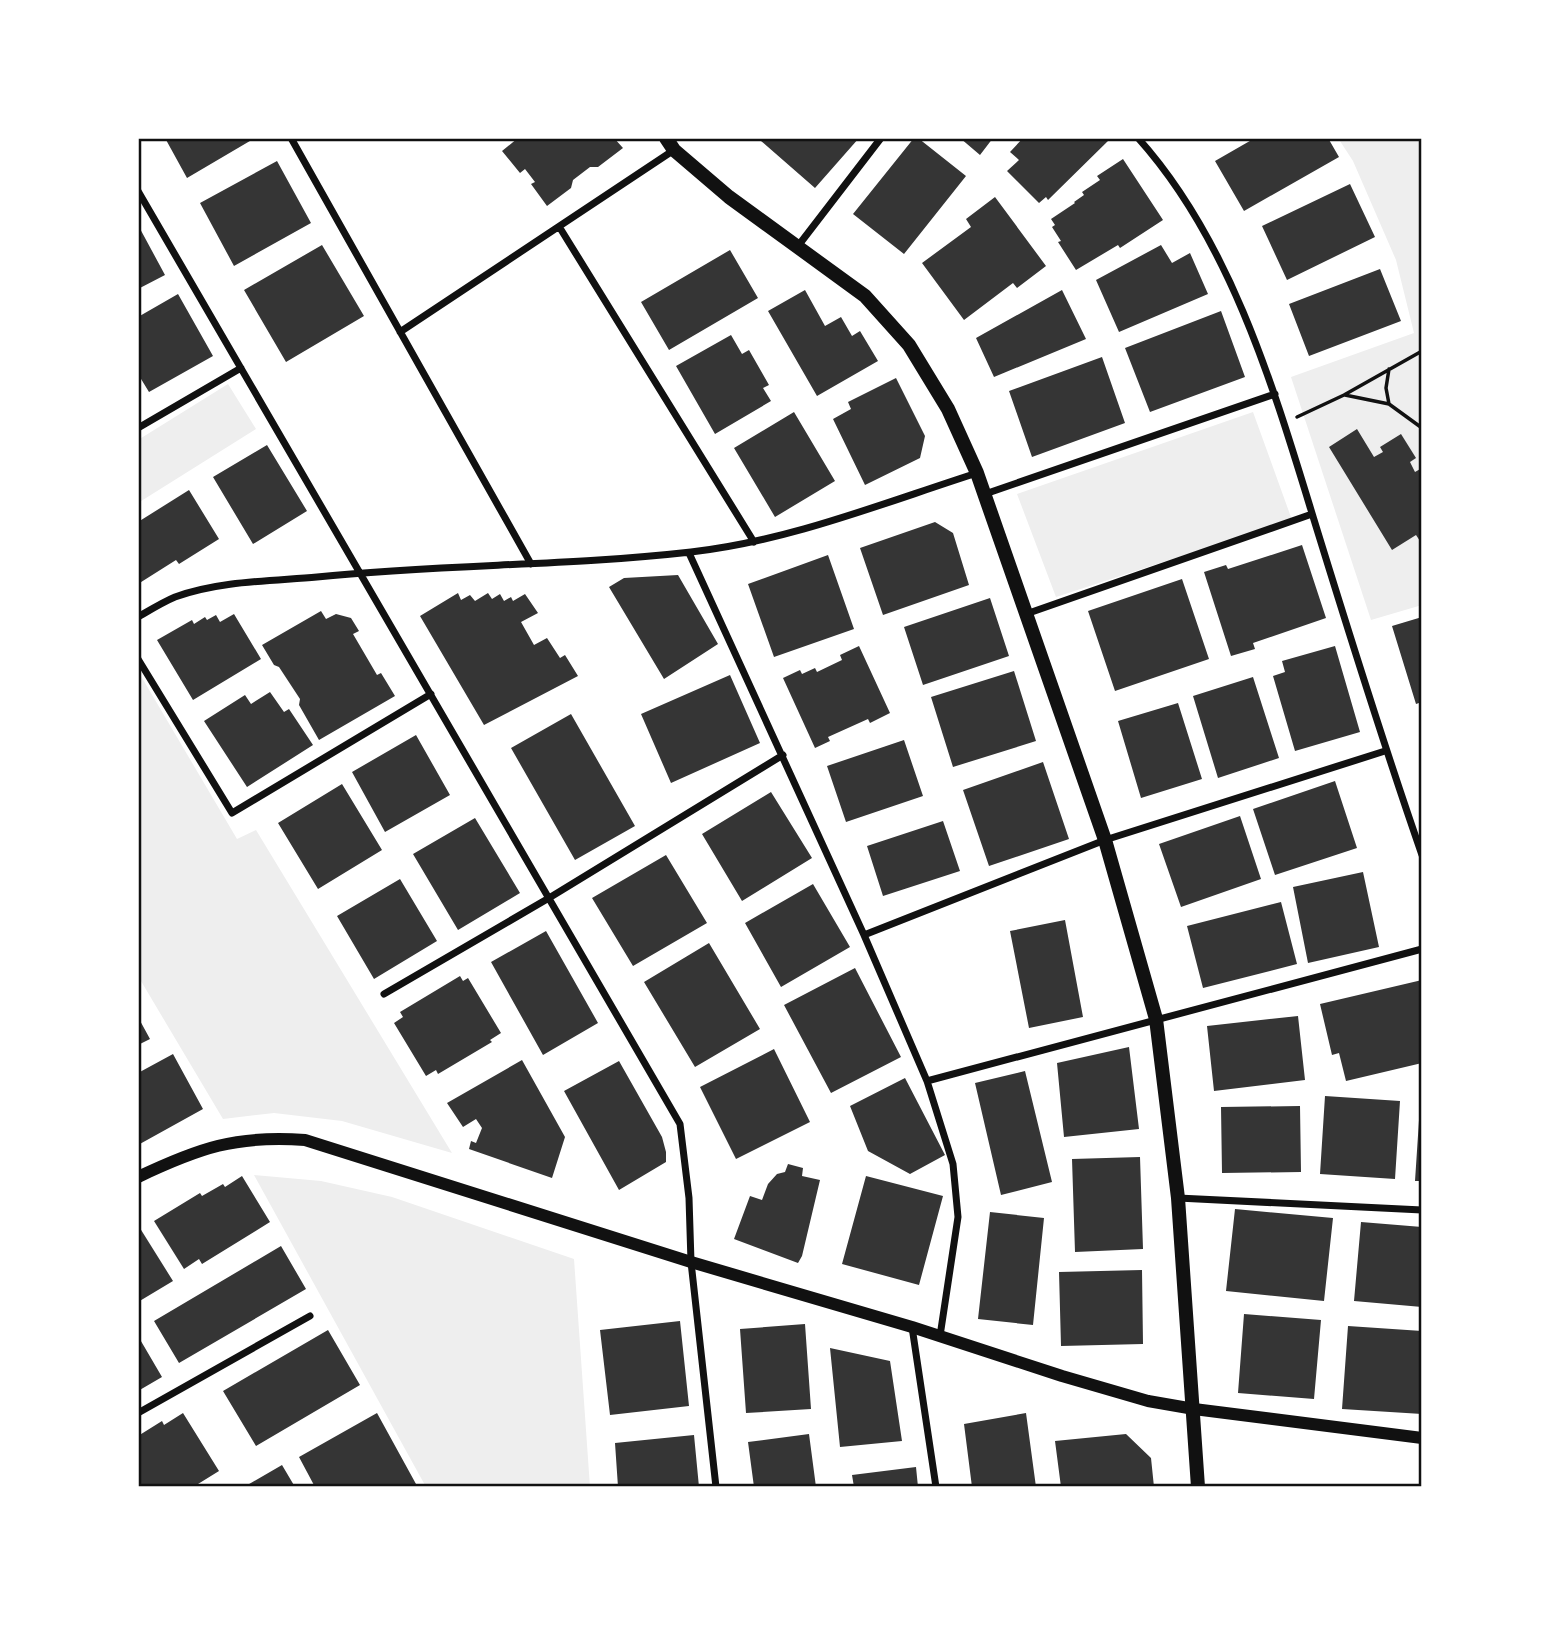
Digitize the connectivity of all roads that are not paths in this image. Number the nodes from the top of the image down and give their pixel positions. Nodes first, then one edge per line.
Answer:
1 (291, 138) edge
2 (881, 138) edge
3 (1138, 138) edge
4 (670, 144) edge
5 (138, 191) edge
6 (560, 228) junction
7 (798, 246) junction
8 (400, 332) junction
9 (241, 368) junction
10 (1275, 394) junction
11 (138, 428) edge
12 (976, 473) junction
13 (985, 494) junction
14 (1312, 514) junction
15 (754, 542) junction
16 (689, 552) junction
17 (530, 564) junction
18 (360, 572) junction
19 (1026, 614) junction
20 (138, 617) edge
21 (138, 659) edge
22 (431, 694) junction
23 (1385, 751) junction
24 (783, 755) junction
25 (1105, 840) junction
26 (1422, 855) edge
27 (549, 898) junction
28 (864, 935) junction
29 (1422, 949) edge
30 (384, 994) dead end
31 (1156, 1019) junction
32 (927, 1082) junction
33 (138, 1177) edge
34 (1178, 1198) junction
35 (1422, 1210) edge
36 (691, 1262) junction
37 (310, 1316) dead end
38 (912, 1327) junction
39 (940, 1336) junction
40 (1194, 1409) junction
41 (138, 1413) edge
42 (1422, 1438) edge
43 (716, 1487) edge
44 (936, 1487) edge
45 (1198, 1487) edge

1 - 8 street
2 - 7 street
3 - 10 street
4 - 6 street
4 - 7 main road
5 - 9 street
6 - 8 street
6 - 15 street
7 - 12 main road
8 - 17 street
9 - 11 street
9 - 18 street
10 - 13 street
10 - 14 street
12 - 13 main road
12 - 15 street
13 - 19 main road
14 - 19 street
14 - 23 street
15 - 16 street
16 - 17 street
16 - 24 street
17 - 18 street
18 - 20 street
18 - 22 street
19 - 25 main road
21 - 22 street
22 - 27 street
23 - 25 street
23 - 26 street
24 - 27 street
24 - 28 street
25 - 28 street
25 - 31 main road
27 - 30 street
27 - 36 street
28 - 32 street
29 - 31 street
31 - 32 street
31 - 34 main road
32 - 39 street
33 - 36 street
34 - 35 street
34 - 40 main road
36 - 38 street
36 - 43 street
37 - 41 street
38 - 39 street
38 - 44 street
39 - 40 street
40 - 42 street
40 - 45 main road

